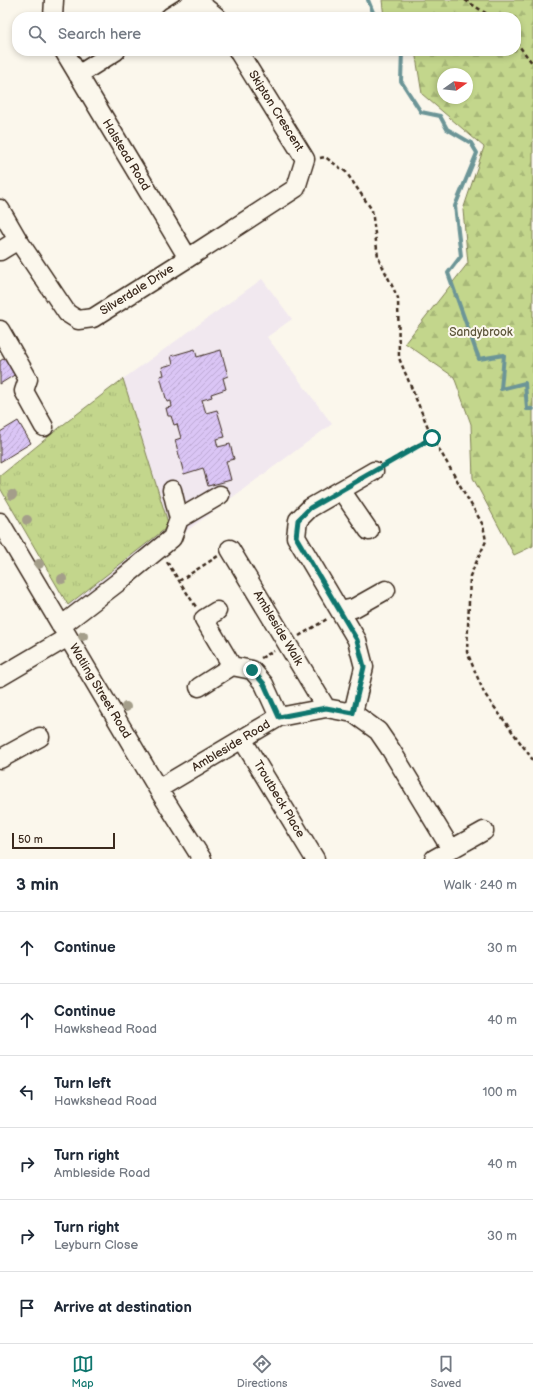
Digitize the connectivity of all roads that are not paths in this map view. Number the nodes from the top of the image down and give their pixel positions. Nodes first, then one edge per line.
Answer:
1 (54, 0) edge
2 (53, 12) edge
3 (178, 12) edge
4 (211, 12) edge
5 (67, 56) edge
6 (108, 56) edge
7 (241, 56) edge
8 (78, 75) junction
9 (0, 209) edge
10 (18, 240) junction
11 (0, 251) edge
12 (188, 258) junction
13 (0, 330) edge
14 (44, 427) dead end
15 (374, 471) road end
16 (172, 490) dead end
17 (341, 490) junction
18 (220, 494) dead end
19 (179, 519) junction
20 (0, 522) edge
21 (369, 531) dead end
22 (230, 549) road end
23 (386, 590) dead end
24 (340, 611) junction
25 (211, 615) road end
26 (64, 632) junction
27 (232, 666) junction
28 (0, 676) edge
29 (199, 687) dead end
30 (326, 708) junction
31 (353, 713) junction
32 (279, 717) junction
33 (40, 736) dead end
34 (242, 739) junction
35 (0, 759) edge
36 (158, 789) junction
37 (484, 831) dead end
38 (451, 850) junction
39 (202, 859) edge
40 (315, 859) edge
41 (434, 859) edge

1 - 2 street
3 - 4 street
5 - 8 street, Halstead Road
6 - 8 street
7 - 12 street, Skipton Crescent
8 - 12 street, Halstead Road
9 - 10 street, Silverdale Drive
10 - 11 street
10 - 12 street, Silverdale Drive
13 - 14 street
15 - 17 street
16 - 19 street
17 - 21 street
17 - 24 street
18 - 19 street
19 - 26 street
20 - 26 street, Watling Street Road
22 - 30 street, Ambleside Walk
23 - 24 street
24 - 31 street
25 - 27 street
26 - 28 street
26 - 36 street, Watling Street Road
27 - 29 street
27 - 32 street
30 - 31 street, Ambleside Road
30 - 32 street, Ambleside Road
31 - 38 street, Ambleside Road
32 - 34 street, Ambleside Road
33 - 35 street
34 - 36 street, Ambleside Road
34 - 40 street, Troutbeck Place
36 - 39 street, Watling Street Road
37 - 38 street
38 - 41 street

